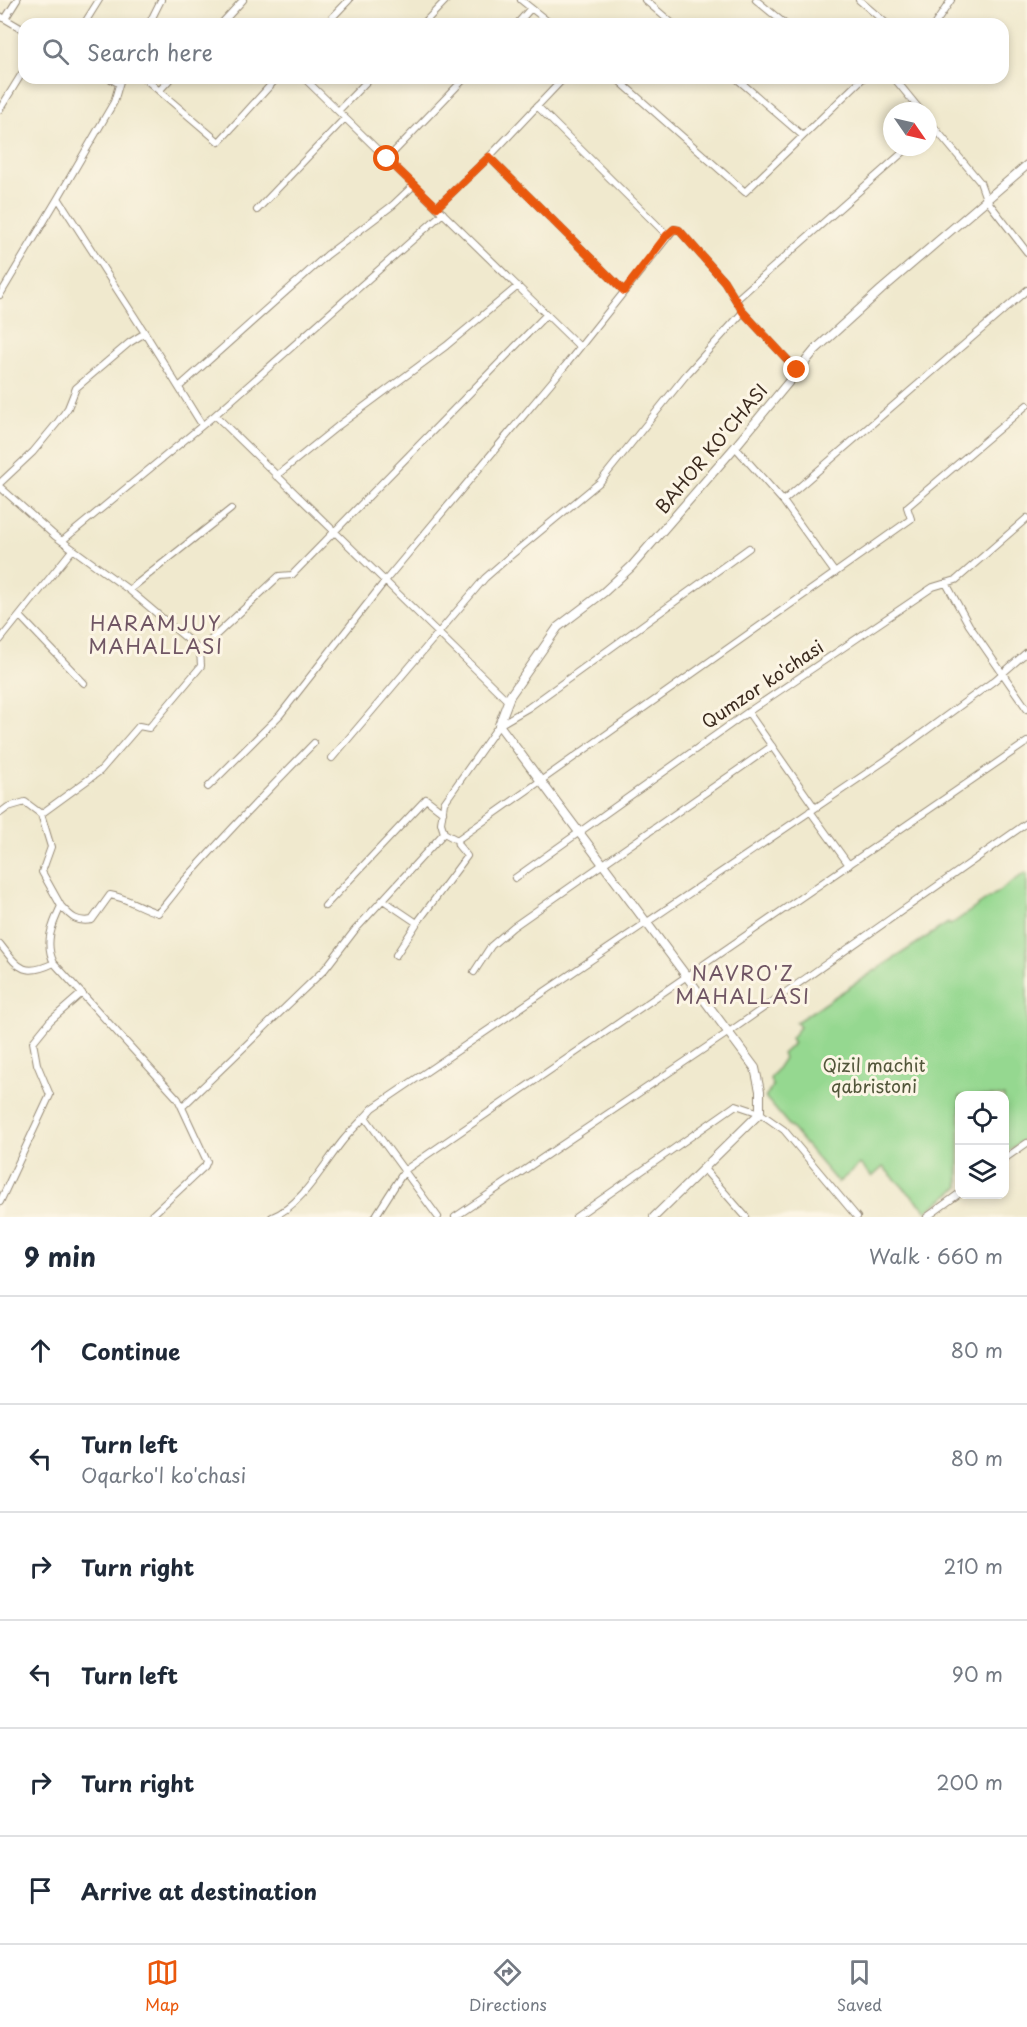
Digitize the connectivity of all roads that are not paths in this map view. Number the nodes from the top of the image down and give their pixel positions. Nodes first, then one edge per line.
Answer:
1 (17, 0) edge
2 (99, 0) edge
3 (161, 0) edge
4 (243, 0) edge
5 (349, 0) edge
6 (446, 0) edge
7 (520, 0) edge
8 (645, 0) edge
9 (756, 0) edge
10 (859, 0) edge
11 (951, 0) edge
12 (531, 8) junction
13 (2, 18) edge
14 (88, 18) edge
15 (151, 18) edge
16 (226, 18) edge
17 (332, 18) edge
18 (429, 18) edge
19 (522, 18) edge
20 (544, 18) edge
21 (666, 18) edge
22 (778, 18) edge
23 (880, 18) edge
24 (939, 18) edge
25 (18, 27) edge
26 (18, 80) edge
27 (118, 84) edge
28 (151, 84) edge
29 (165, 84) edge
30 (272, 84) edge
31 (310, 84) edge
32 (364, 84) edge
33 (459, 84) edge
34 (558, 84) edge
35 (623, 84) edge
36 (743, 84) edge
37 (857, 84) edge
38 (899, 84) edge
39 (159, 91) junction
40 (914, 102) edge
41 (537, 106) junction
42 (0, 109) edge
43 (338, 111) junction
44 (345, 118) junction
45 (803, 136) junction
46 (937, 136) edge
47 (899, 156) edge
48 (489, 157) junction
49 (387, 159) junction
50 (1027, 165) edge
51 (414, 185) junction
52 (58, 198) junction
53 (986, 199) junction
54 (437, 207) junction
55 (257, 210) dead end
56 (443, 213) junction
57 (667, 235) junction
58 (1027, 252) edge
59 (518, 286) junction
60 (1027, 290) edge
61 (624, 291) junction
62 (0, 295) edge
63 (737, 299) junction
64 (743, 312) junction
65 (546, 315) junction
66 (145, 333) junction
67 (580, 347) junction
68 (797, 370) junction
69 (179, 387) junction
70 (1027, 405) edge
71 (214, 415) junction
72 (202, 425) junction
73 (735, 447) junction
74 (276, 476) junction
75 (0, 485) edge
76 (783, 501) junction
77 (231, 509) dead end
78 (1027, 518) edge
79 (334, 531) junction
80 (62, 541) junction
81 (749, 548) dead end
82 (73, 549) junction
83 (835, 573) junction
84 (386, 581) junction
85 (946, 583) junction
86 (129, 590) junction
87 (20, 616) junction
88 (439, 634) junction
89 (0, 640) edge
90 (200, 650) junction
91 (1027, 652) edge
92 (1003, 673) junction
93 (84, 683) dead end
94 (508, 701) junction
95 (1027, 709) edge
96 (748, 712) junction
97 (499, 725) junction
98 (1027, 742) edge
99 (314, 743) dead end
100 (772, 746) junction
101 (332, 758) dead end
102 (540, 781) junction
103 (208, 787) dead end
104 (813, 809) junction
105 (442, 812) junction
106 (0, 813) edge
107 (41, 814) junction
108 (1027, 823) edge
109 (444, 833) junction
110 (579, 833) junction
111 (457, 840) junction
112 (603, 865) junction
113 (849, 865) junction
114 (515, 878) dead end
115 (383, 900) junction
116 (61, 906) junction
117 (325, 906) dead end
118 (646, 922) junction
119 (417, 923) junction
120 (0, 944) edge
121 (396, 955) dead end
122 (54, 963) junction
123 (474, 972) dead end
124 (687, 976) junction
125 (82, 993) junction
126 (729, 1032) junction
127 (182, 1107) junction
128 (760, 1113) junction
129 (365, 1117) junction
130 (1027, 1143) edge
131 (1009, 1156) edge
132 (704, 1169) junction
133 (405, 1170) junction
134 (955, 1197) edge
135 (0, 1202) edge
136 (150, 1217) edge
137 (272, 1217) edge
138 (375, 1217) edge
139 (438, 1217) edge
140 (455, 1217) edge
141 (576, 1217) edge
142 (654, 1217) edge
143 (746, 1217) edge
144 (856, 1217) edge
145 (927, 1217) edge

1 - 13 street
2 - 14 street
3 - 15 street
4 - 16 street
5 - 17 street
6 - 18 street
7 - 12 street
8 - 21 street
9 - 22 street
10 - 23 street
11 - 24 street
12 - 19 street
12 - 20 street
13 - 25 street
26 - 42 street
27 - 52 street
28 - 39 street
29 - 39 street
30 - 39 street
31 - 43 street
32 - 43 street
33 - 49 street
34 - 41 street
35 - 45 street
36 - 45 street
37 - 45 street
38 - 40 street
41 - 48 street
41 - 57 street
43 - 44 street
44 - 49 street
44 - 55 street
46 - 53 street
47 - 63 street
48 - 54 street
48 - 61 street
49 - 51 street
50 - 53 street, BAHOR KO'CHASI
51 - 54 street
51 - 69 street
52 - 62 street
52 - 66 street
53 - 58 street
53 - 68 street, BAHOR KO'CHASI
54 - 56 street
56 - 59 street
56 - 71 street
57 - 61 street
57 - 63 street
59 - 65 street
59 - 74 street
60 - 76 street
61 - 67 street
63 - 64 street
64 - 68 street
64 - 88 street
65 - 67 street
65 - 79 street
66 - 69 street
66 - 75 street
67 - 84 street
68 - 73 street, BAHOR KO'CHASI
69 - 72 street
70 - 83 street
71 - 72 street
71 - 74 street
72 - 80 street
73 - 76 street
73 - 94 street, BAHOR KO'CHASI
74 - 79 street
75 - 80 street
76 - 83 street
77 - 86 street
78 - 85 street, Qumzor ko'chasi
79 - 84 street
79 - 90 street
80 - 82 street
81 - 97 street
82 - 86 street
82 - 87 street
83 - 102 street
84 - 88 street
84 - 103 street
85 - 92 street
85 - 96 street, Qumzor ko'chasi
86 - 90 street
87 - 89 street
87 - 93 street
88 - 94 street
88 - 101 street
90 - 107 street
91 - 92 street
92 - 95 street
92 - 104 street
94 - 97 street, BAHOR KO'CHASI
96 - 100 street
96 - 110 street, Qumzor ko'chasi
97 - 102 street
97 - 105 street
98 - 113 street
99 - 116 street
100 - 104 street
100 - 112 street
102 - 110 street
102 - 111 street
104 - 113 street
104 - 118 street
105 - 109 street
105 - 117 street
106 - 107 street
107 - 116 street
108 - 126 street
109 - 111 street
109 - 115 street
110 - 112 street
110 - 114 street, Qumzor ko'chasi
111 - 119 street
112 - 118 street
112 - 123 street
113 - 124 street
115 - 119 street
115 - 127 street
116 - 122 street
118 - 124 street
118 - 129 street
119 - 121 street
120 - 122 street
122 - 125 street
124 - 126 street
124 - 133 street
125 - 127 street
125 - 135 street
126 - 128 street
126 - 140 street
127 - 136 street
128 - 132 street
128 - 141 street
128 - 144 street
129 - 133 street
129 - 137 street
130 - 131 street
132 - 142 street
132 - 143 street
133 - 138 street
133 - 139 street
134 - 145 street

